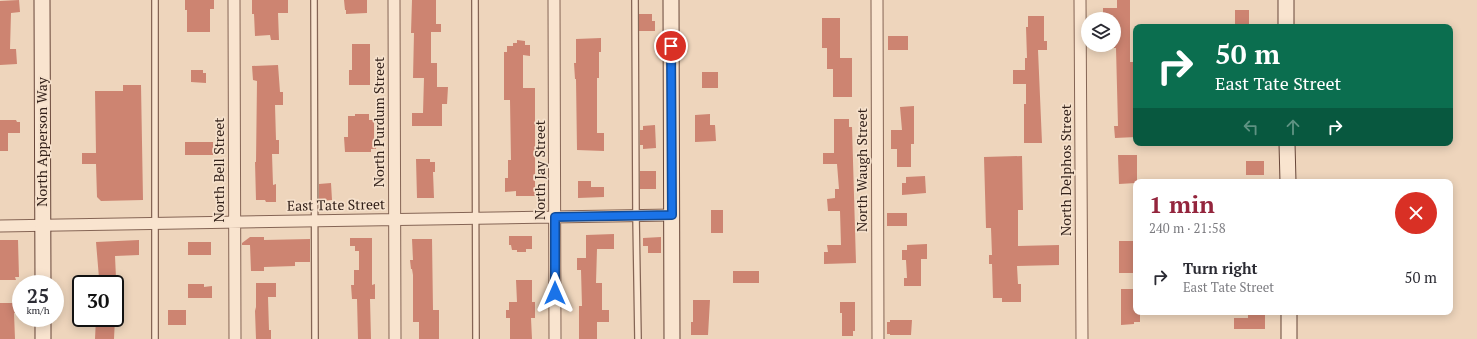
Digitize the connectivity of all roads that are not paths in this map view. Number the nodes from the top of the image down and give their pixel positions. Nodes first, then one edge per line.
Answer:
1 (42, 0) edge
2 (155, 0) edge
3 (234, 0) edge
4 (314, 0) edge
5 (394, 0) edge
6 (475, 0) edge
7 (554, 0) edge
8 (635, 0) edge
9 (671, 0) edge
10 (877, 0) edge
11 (1080, 0) edge
12 (1286, 0) edge
13 (1286, 24) edge
14 (1287, 146) edge
15 (1288, 179) edge
16 (672, 215) junction
17 (636, 216) junction
18 (555, 217) junction
19 (475, 218) junction
20 (394, 219) junction
21 (315, 221) junction
22 (235, 222) junction
23 (155, 223) junction
24 (0, 226) edge
25 (43, 226) junction
26 (43, 275) edge
27 (1289, 315) edge
28 (43, 327) edge
29 (43, 339) edge
30 (155, 339) edge
31 (234, 339) edge
32 (315, 339) edge
33 (395, 339) edge
34 (476, 339) edge
35 (556, 339) edge
36 (638, 339) edge
37 (672, 339) edge
38 (878, 339) edge
39 (1082, 339) edge
40 (1289, 339) edge

1 - 25 street, North Apperson Way
2 - 23 lane
3 - 22 street, North Bell Street
4 - 21 lane
5 - 20 street, North Purdum Street
6 - 19 lane
7 - 18 street, North Jay Street
8 - 17 lane
9 - 16 street
10 - 38 street, North Waugh Street
11 - 39 street, North Delphos Street
12 - 13 street
14 - 15 street
16 - 17 street, East Tate Street
16 - 37 street
17 - 18 street, East Tate Street
17 - 36 lane
18 - 19 street, East Tate Street
18 - 35 street, North Jay Street
19 - 20 street, East Tate Street
19 - 34 lane
20 - 21 street, East Tate Street
20 - 33 street, North Purdum Street
21 - 22 street, East Tate Street
21 - 32 lane
22 - 23 street, East Tate Street
22 - 31 street, North Bell Street
23 - 25 street, East Tate Street
23 - 30 lane
24 - 25 street, East Tate Street
25 - 26 street, North Apperson Way
27 - 40 street
28 - 29 street

